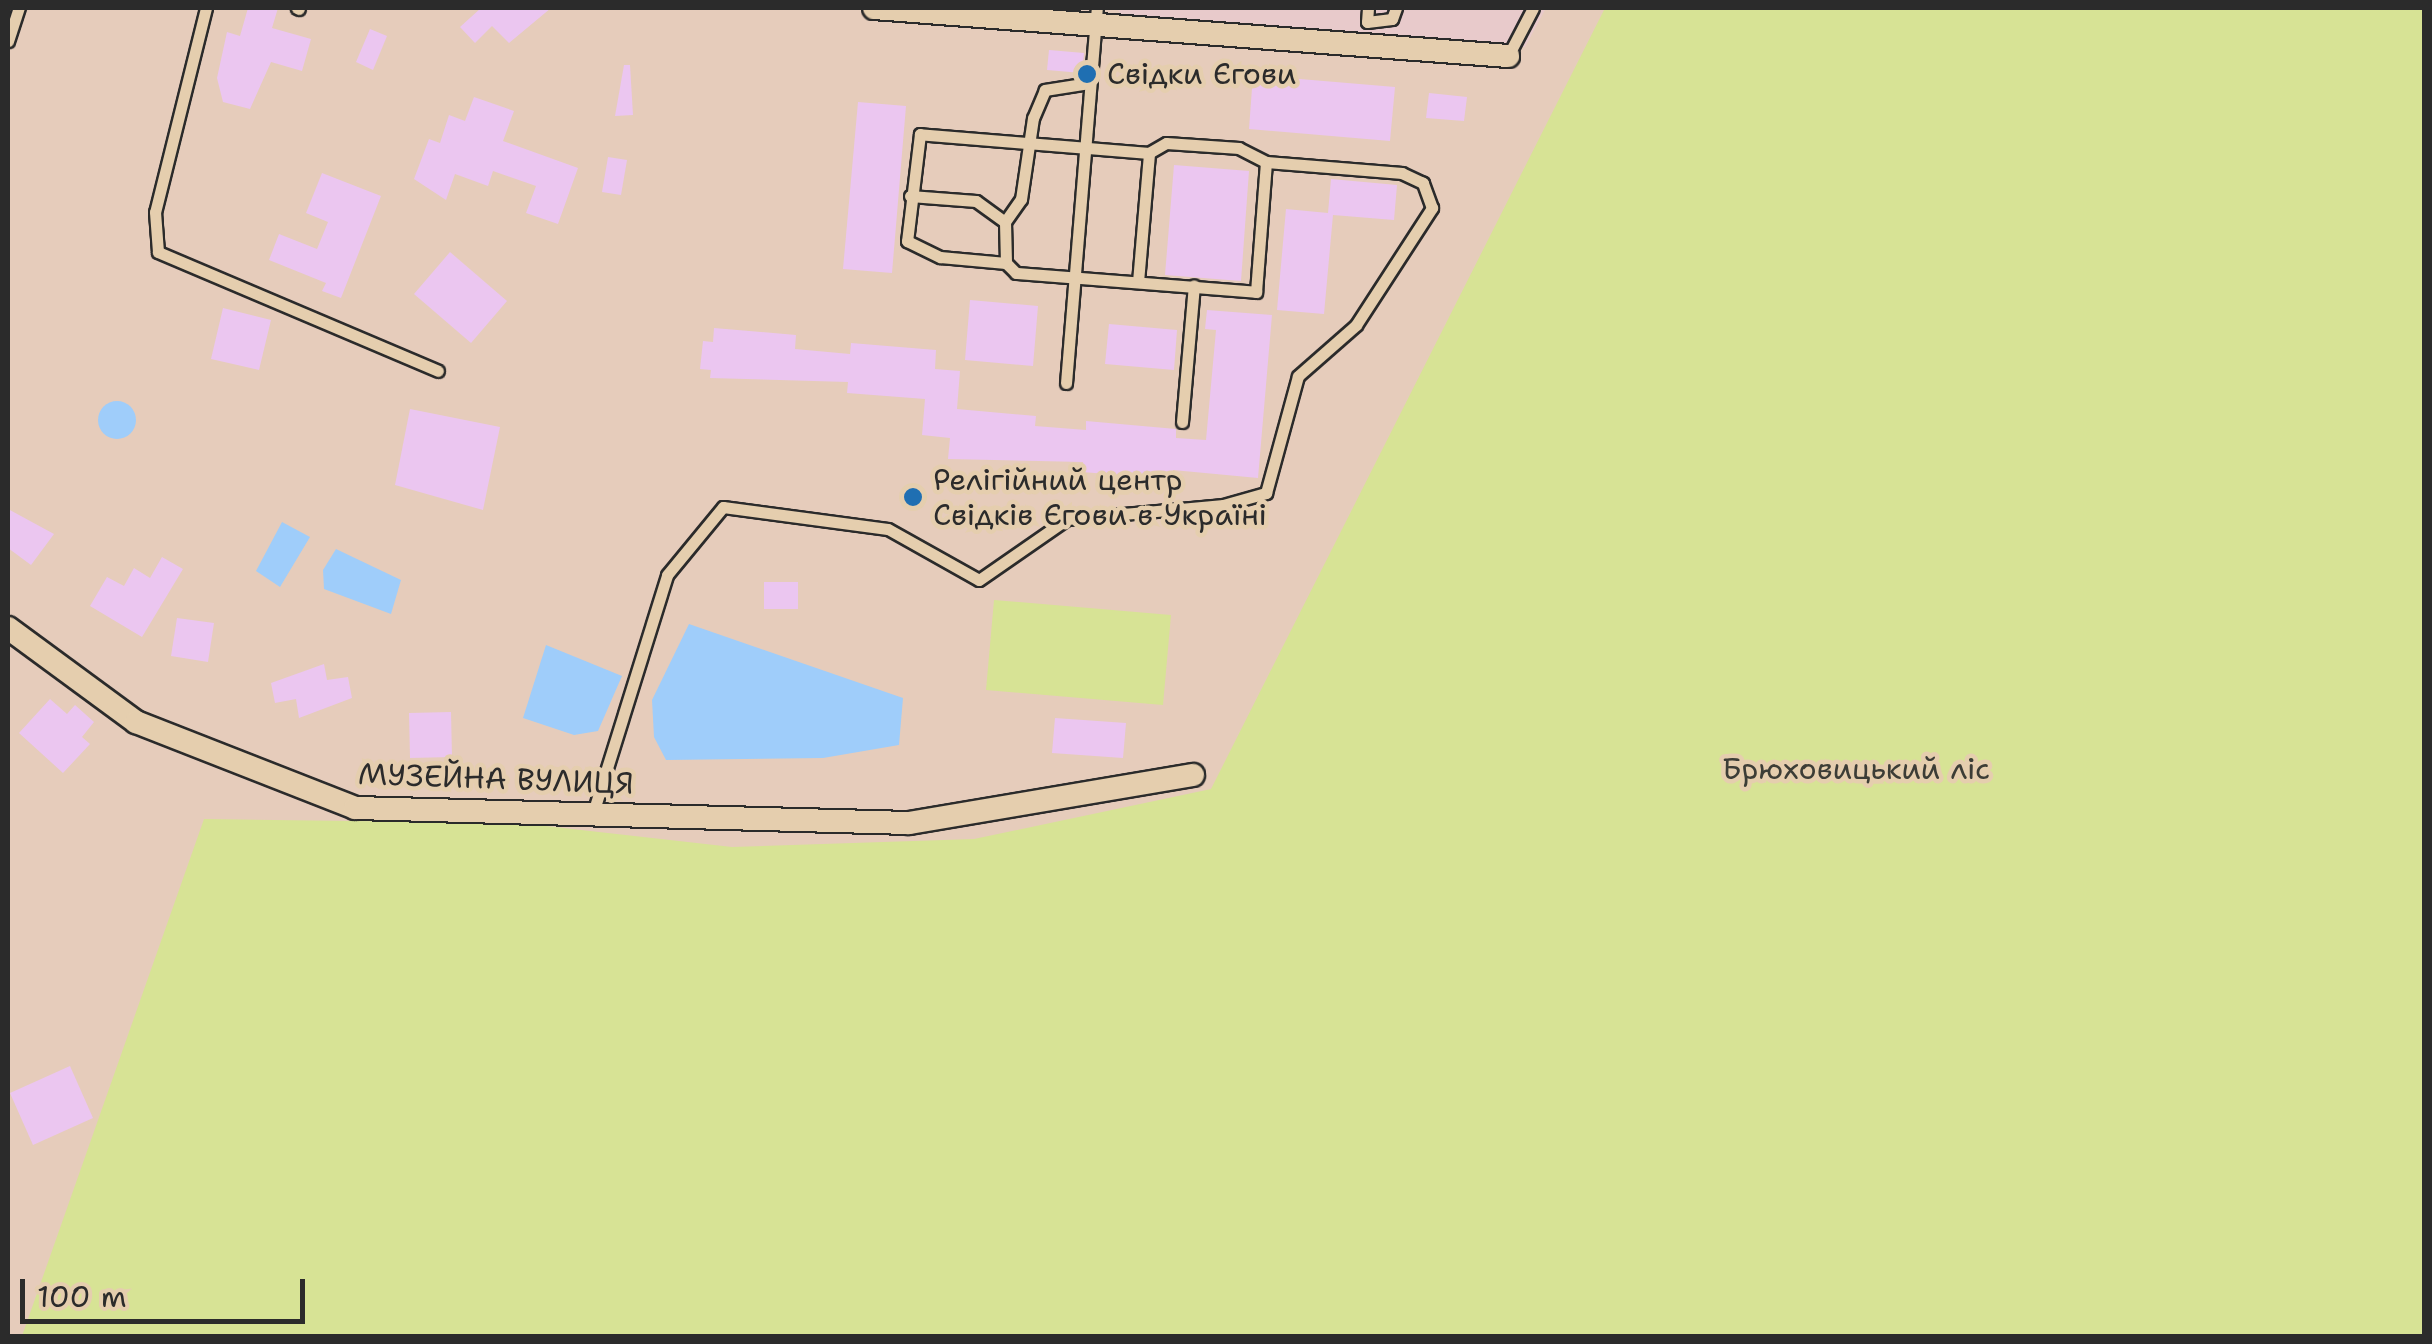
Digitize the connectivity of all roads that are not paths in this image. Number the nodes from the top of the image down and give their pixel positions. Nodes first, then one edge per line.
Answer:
1 (19, 8) edge
2 (206, 8) edge
3 (874, 8) edge
4 (1368, 8) edge
5 (1396, 8) edge
6 (1533, 8) edge
7 (1095, 16) edge
8 (1367, 34) junction
9 (8, 41) edge
10 (1508, 56) joint
11 (1089, 83) junction
12 (1028, 142) junction
13 (1084, 146) junction
14 (1149, 152) junction
15 (1266, 162) junction
16 (910, 196) junction
17 (1005, 222) junction
18 (1006, 262) junction
19 (1074, 277) junction
20 (1138, 282) junction
21 (1194, 286) junction
22 (438, 372) dead end
23 (1066, 384) dead end
24 (1182, 422) dead end
25 (8, 628) edge
26 (1193, 775) dead end
27 (594, 813) junction

1 - 9 lane
2 - 22 lane
3 - 7 street
4 - 8 lane
5 - 8 lane
6 - 10 lane
7 - 8 street
7 - 11 lane
8 - 10 street
11 - 12 lane
11 - 13 lane
12 - 13 lane
12 - 16 lane
12 - 17 lane
13 - 14 lane
13 - 19 lane
14 - 15 lane
14 - 20 lane
15 - 21 lane
15 - 27 lane
16 - 17 lane
16 - 18 lane
17 - 18 lane
18 - 19 lane
19 - 20 lane
19 - 23 lane
20 - 21 lane
21 - 24 lane
25 - 27 street, МУЗЕЙНА ВУЛИЦЯ
26 - 27 street, МУЗЕЙНА ВУЛИЦЯ

